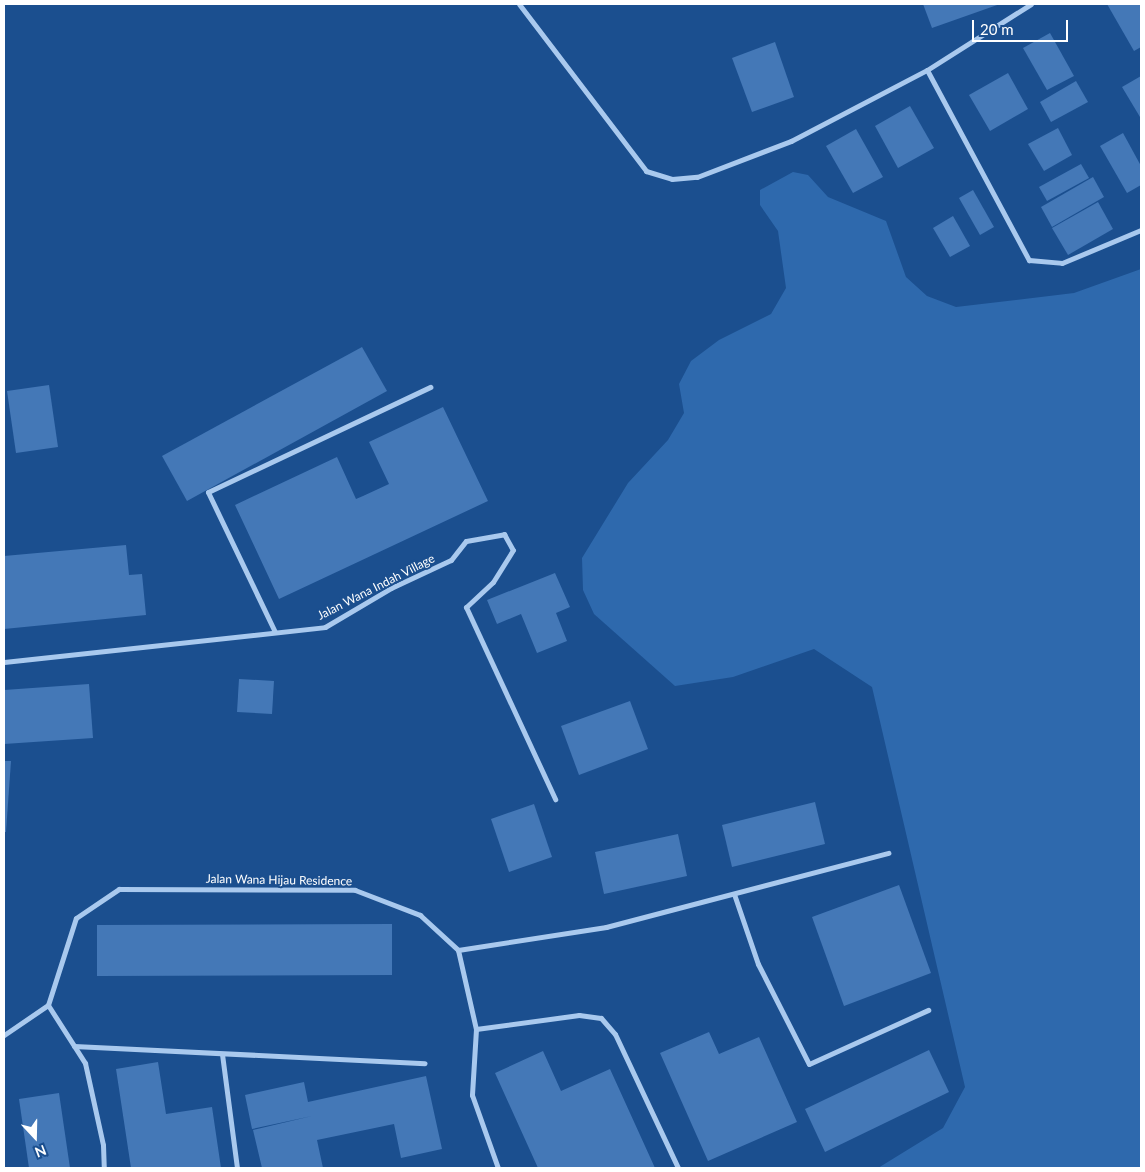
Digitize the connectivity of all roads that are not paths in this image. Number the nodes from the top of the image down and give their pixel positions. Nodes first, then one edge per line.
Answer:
1 (519, 4) edge
2 (1030, 4) edge
3 (926, 70) junction
4 (1141, 230) edge
5 (430, 387) dead end
6 (275, 632) junction
7 (4, 662) edge
8 (555, 799) dead end
9 (888, 852) dead end
10 (734, 894) junction
11 (458, 950) junction
12 (48, 1005) junction
13 (928, 1010) dead end
14 (476, 1029) junction
15 (4, 1035) edge
16 (74, 1046) junction
17 (222, 1054) junction
18 (425, 1063) dead end
19 (104, 1168) edge
20 (237, 1168) edge
21 (498, 1168) edge
22 (678, 1168) edge

1 - 3 street
2 - 3 street
3 - 4 street
5 - 6 street
6 - 7 street, Jalan Wana Indah Village
6 - 8 street, Jalan Wana Indah Village
9 - 10 street
10 - 11 street
10 - 13 street
11 - 12 street, Jalan Wana Hijau Residence
11 - 14 street
12 - 15 street
12 - 16 street
14 - 21 street
14 - 22 street
16 - 17 street
16 - 19 street
17 - 18 street
17 - 20 street

